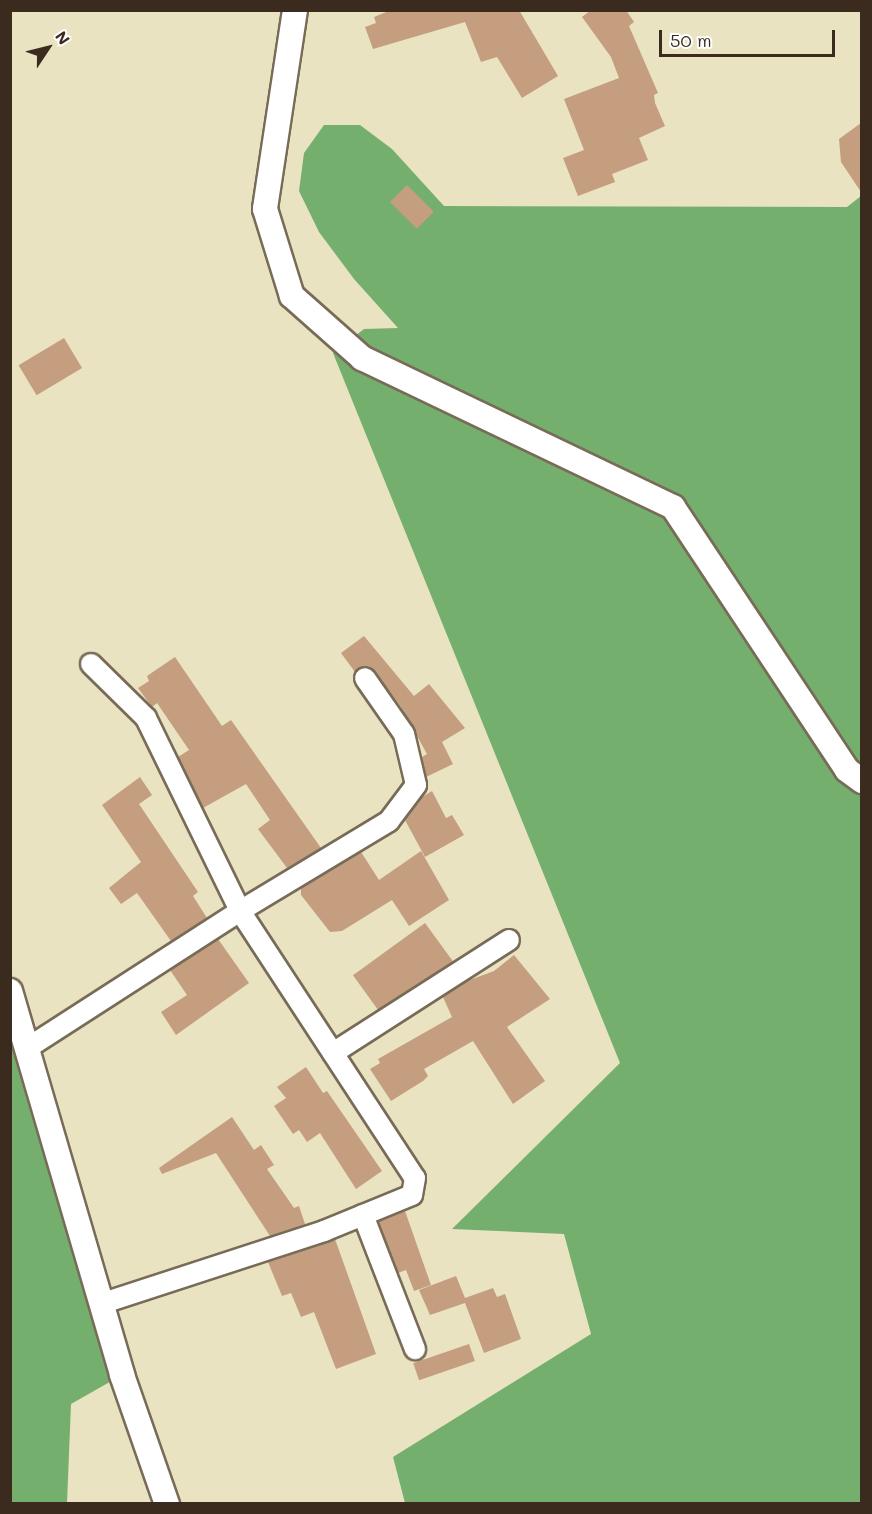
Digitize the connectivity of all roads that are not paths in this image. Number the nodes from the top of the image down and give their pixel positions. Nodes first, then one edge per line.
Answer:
1 (295, 10) edge
2 (91, 664) dead end
3 (365, 678) dead end
4 (861, 781) edge
5 (240, 911) junction
6 (509, 940) dead end
7 (10, 991) edge
8 (26, 1049) junction
9 (333, 1053) junction
10 (363, 1215) junction
11 (101, 1304) junction
12 (415, 1349) dead end
13 (167, 1503) edge

1 - 4 street
2 - 5 street
3 - 5 street
5 - 8 street
5 - 9 street
6 - 9 street
7 - 8 street
8 - 11 street
9 - 10 street
10 - 11 street
10 - 12 street
11 - 13 street

